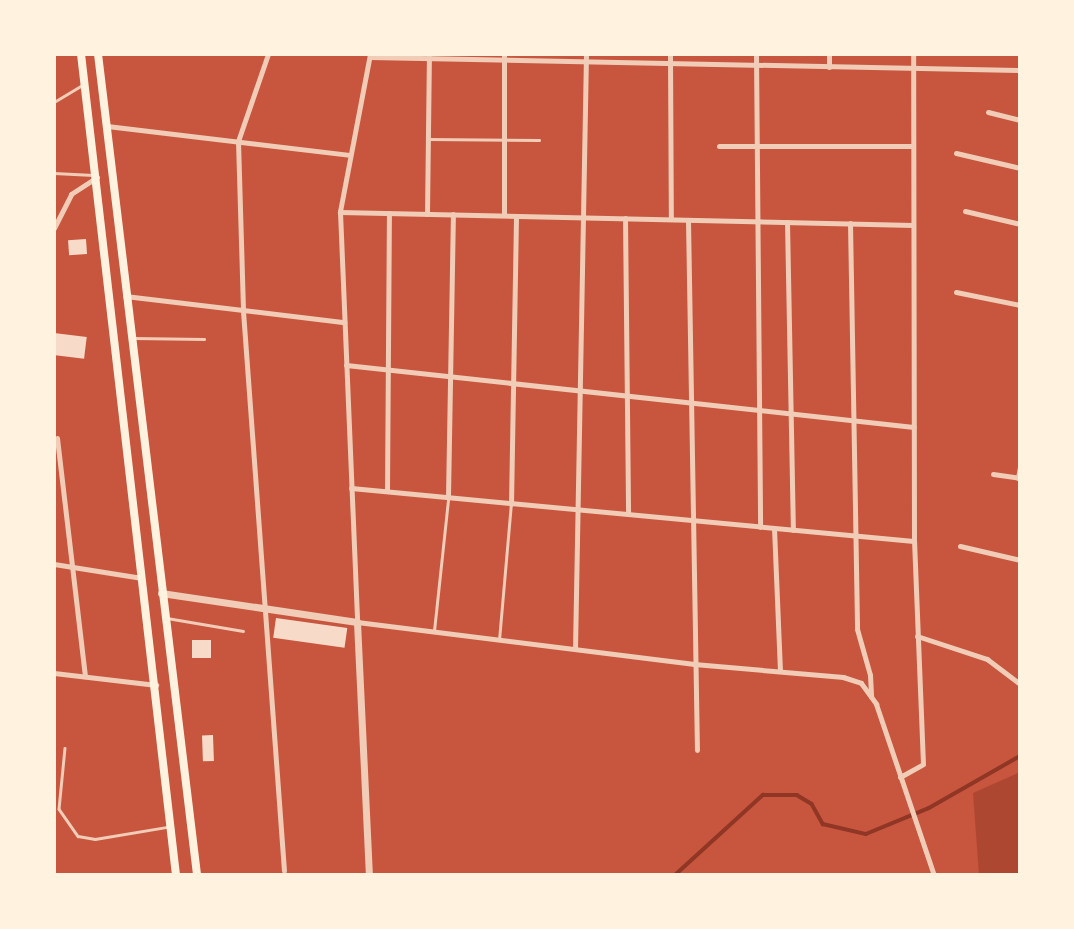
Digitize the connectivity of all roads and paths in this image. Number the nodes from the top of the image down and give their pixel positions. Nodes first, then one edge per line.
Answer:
1 (81, 54) edge
2 (98, 54) edge
3 (268, 54) edge
4 (505, 54) edge
5 (586, 54) edge
6 (670, 54) edge
7 (756, 54) edge
8 (829, 54) edge
9 (913, 54) edge
10 (370, 56) edge
11 (429, 57) edge
12 (505, 62) junction
13 (586, 64) junction
14 (670, 66) junction
15 (913, 66) junction
16 (756, 67) junction
17 (829, 67) junction
18 (1020, 70) edge
19 (85, 84) junction
20 (54, 102) edge
21 (988, 112) dead end
22 (1020, 120) edge
23 (107, 126) junction
24 (428, 139) junction
25 (504, 140) junction
26 (539, 140) dead end
27 (238, 141) junction
28 (757, 144) junction
29 (913, 145) junction
30 (719, 146) dead end
31 (956, 153) dead end
32 (349, 155) junction
33 (1020, 167) edge
34 (54, 173) edge
35 (97, 176) junction
36 (965, 211) dead end
37 (341, 212) junction
38 (389, 213) junction
39 (427, 214) junction
40 (453, 214) junction
41 (504, 215) junction
42 (516, 216) junction
43 (583, 217) junction
44 (625, 218) junction
45 (671, 219) junction
46 (688, 220) junction
47 (757, 221) junction
48 (787, 222) junction
49 (850, 223) junction
50 (1020, 224) edge
51 (913, 225) junction
52 (54, 228) edge
53 (956, 292) dead end
54 (125, 296) junction
55 (1020, 305) edge
56 (243, 311) junction
57 (344, 322) junction
58 (131, 338) junction
59 (204, 339) dead end
60 (346, 365) junction
61 (388, 370) junction
62 (451, 377) junction
63 (512, 383) junction
64 (580, 391) junction
65 (627, 396) junction
66 (691, 403) junction
67 (759, 410) junction
68 (790, 414) junction
69 (853, 421) junction
70 (914, 427) junction
71 (57, 438) dead end
72 (1020, 467) edge
73 (993, 474) dead end
74 (1019, 478) edge
75 (351, 488) junction
76 (387, 491) junction
77 (448, 497) junction
78 (511, 504) junction
79 (578, 509) junction
80 (628, 514) junction
81 (693, 520) junction
82 (760, 527) junction
83 (774, 528) junction
84 (793, 530) junction
85 (857, 536) junction
86 (914, 541) junction
87 (960, 546) dead end
88 (1020, 560) edge
89 (54, 564) edge
90 (69, 566) junction
91 (142, 578) junction
92 (161, 593) junction
93 (267, 610) junction
94 (164, 618) junction
95 (357, 622) junction
96 (243, 631) dead end
97 (434, 632) junction
98 (917, 636) junction
99 (499, 640) junction
100 (575, 649) junction
101 (694, 664) junction
102 (780, 671) junction
103 (54, 673) edge
104 (85, 676) junction
105 (1020, 684) edge
106 (156, 685) junction
107 (871, 697) junction
108 (65, 748) dead end
109 (697, 750) dead end
110 (900, 777) junction
111 (171, 826) junction
112 (284, 871) dead end
113 (176, 875) edge
114 (197, 875) edge
115 (369, 875) edge
116 (933, 875) edge

1 - 19 main road
2 - 23 main road
3 - 27 street
4 - 12 street
5 - 13 street
6 - 14 street
7 - 16 street
8 - 17 street
9 - 15 street
10 - 11 street
10 - 32 street
11 - 12 street
11 - 24 street
12 - 13 street
12 - 25 street
13 - 14 street
13 - 43 street
14 - 16 street
14 - 45 street
15 - 17 street
15 - 18 street
15 - 29 street
16 - 17 street
16 - 28 street
19 - 20 lane
19 - 35 main road
21 - 22 street
23 - 27 street
23 - 54 main road
24 - 25 lane
24 - 39 street
25 - 26 lane
25 - 41 street
27 - 32 street
27 - 56 street
28 - 29 street
28 - 30 street
28 - 47 street
29 - 51 street
31 - 33 street
32 - 37 street
34 - 35 lane
35 - 52 street
35 - 91 main road
36 - 50 street
37 - 38 street
37 - 57 street
38 - 39 street
38 - 61 street
39 - 40 street
40 - 41 street
40 - 62 street
41 - 42 street
42 - 43 street
42 - 63 street
43 - 44 street
43 - 64 street
44 - 45 street
44 - 65 street
45 - 46 street
46 - 47 street
46 - 66 street
47 - 48 street
47 - 67 street
48 - 49 street
48 - 68 street
49 - 51 street
49 - 69 street
51 - 70 street
53 - 55 street
54 - 56 street
54 - 58 main road
56 - 57 street
56 - 93 street
57 - 60 street
58 - 59 lane
58 - 92 main road
60 - 61 street
60 - 75 street
61 - 62 street
61 - 76 street
62 - 63 street
62 - 77 street
63 - 64 street
63 - 78 street
64 - 65 street
64 - 79 street
65 - 66 street
65 - 80 street
66 - 67 street
66 - 81 street
67 - 68 street
67 - 82 street
68 - 69 street
68 - 84 street
69 - 70 street
69 - 85 street
70 - 86 street
71 - 90 street
72 - 74 street
73 - 74 street
75 - 76 street
75 - 95 street
76 - 77 street
77 - 78 street
77 - 97 lane
78 - 79 street
78 - 99 lane
79 - 80 street
79 - 100 street
80 - 81 street
81 - 82 street
81 - 101 street
82 - 83 street
83 - 84 street
83 - 102 street
84 - 85 street
85 - 86 street
85 - 107 street
86 - 98 street
87 - 88 street
89 - 90 street
90 - 91 street
90 - 104 street
91 - 106 main road
92 - 93 street
92 - 94 main road
93 - 95 street
93 - 112 street
94 - 96 lane
94 - 114 main road
95 - 97 street
95 - 115 street
97 - 99 street
98 - 105 street
98 - 110 street
99 - 100 street
100 - 101 street
101 - 102 street
101 - 109 street
102 - 107 street
103 - 104 street
104 - 106 street
106 - 111 main road
107 - 110 street
108 - 111 lane
110 - 116 street
111 - 113 main road

